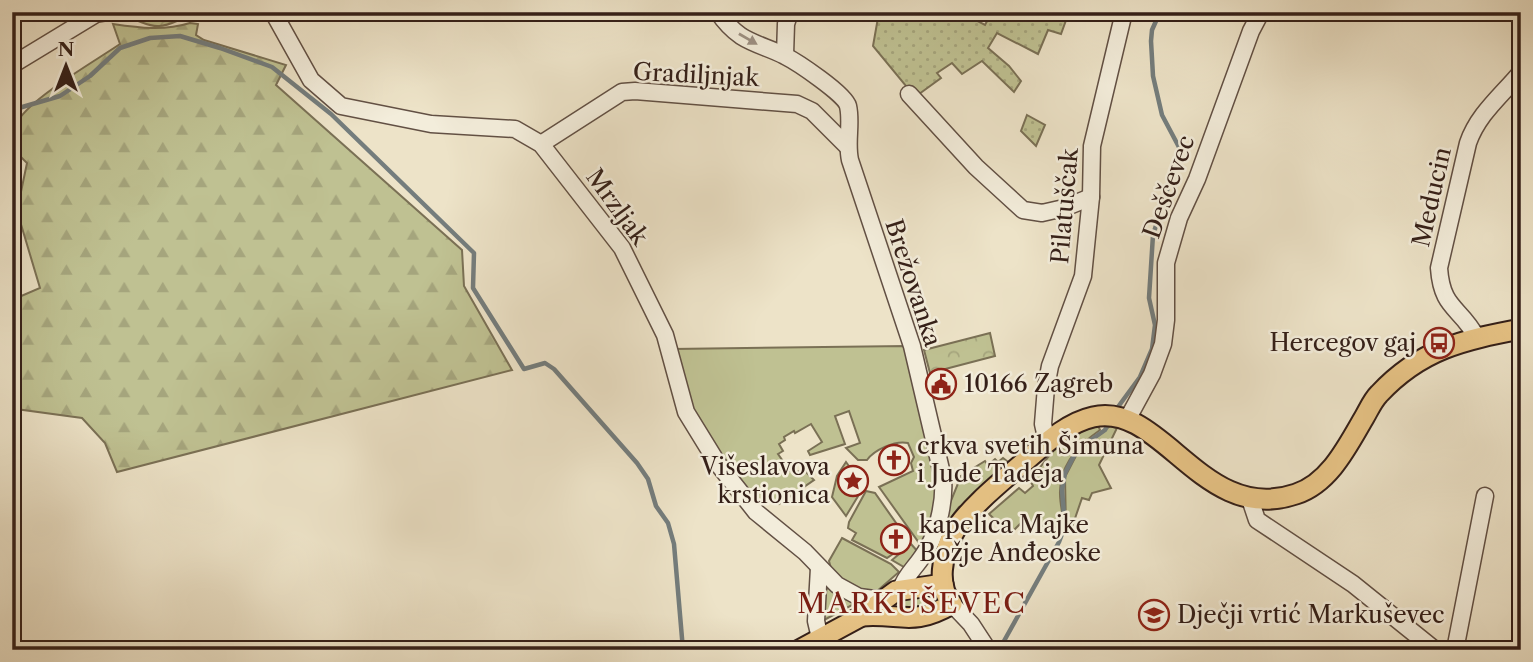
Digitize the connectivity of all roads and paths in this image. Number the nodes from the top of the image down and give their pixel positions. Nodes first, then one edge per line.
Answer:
1 (108, 12) edge
2 (272, 12) edge
3 (718, 12) edge
4 (790, 12) edge
5 (1124, 12) edge
6 (1261, 12) edge
7 (785, 55) junction
8 (12, 65) edge
9 (1521, 72) edge
10 (909, 94) dead end
11 (541, 144) junction
12 (847, 146) junction
13 (1091, 197) junction
14 (1519, 332) edge
15 (1477, 338) junction
16 (1117, 417) junction
17 (1047, 442) junction
18 (1485, 496) dead end
19 (1250, 499) junction
20 (819, 568) junction
21 (943, 584) junction
22 (892, 594) junction
23 (952, 604) junction
24 (862, 616) junction
25 (898, 619) junction
26 (820, 638) junction
27 (799, 650) edge
28 (988, 650) edge
29 (1435, 650) edge
30 (1455, 650) edge

1 - 8 street
2 - 11 street, Mrzljak
3 -> 7 street, Brežovanka
4 - 7 street
5 - 13 street, Pilatuščak
6 - 16 street, Deščevec
7 - 12 street, Brežovanka
9 - 15 street, Meducin
10 - 13 street
11 - 12 street, Gradiljnjak
11 - 20 street, Mrzljak
12 - 22 street, Brežovanka
13 - 17 street, Pilatuščak
14 - 15 main road
15 - 19 main road
16 - 17 main road
16 - 19 main road
17 - 21 main road
18 - 30 street
19 - 29 street
20 - 22 street, Mrzljak
20 - 26 street
21 - 22 main road
21 - 23 main road
22 - 24 main road
22 - 25 main road
23 - 25 main road
23 - 28 street
24 - 25 main road
24 - 26 main road
26 - 27 main road

